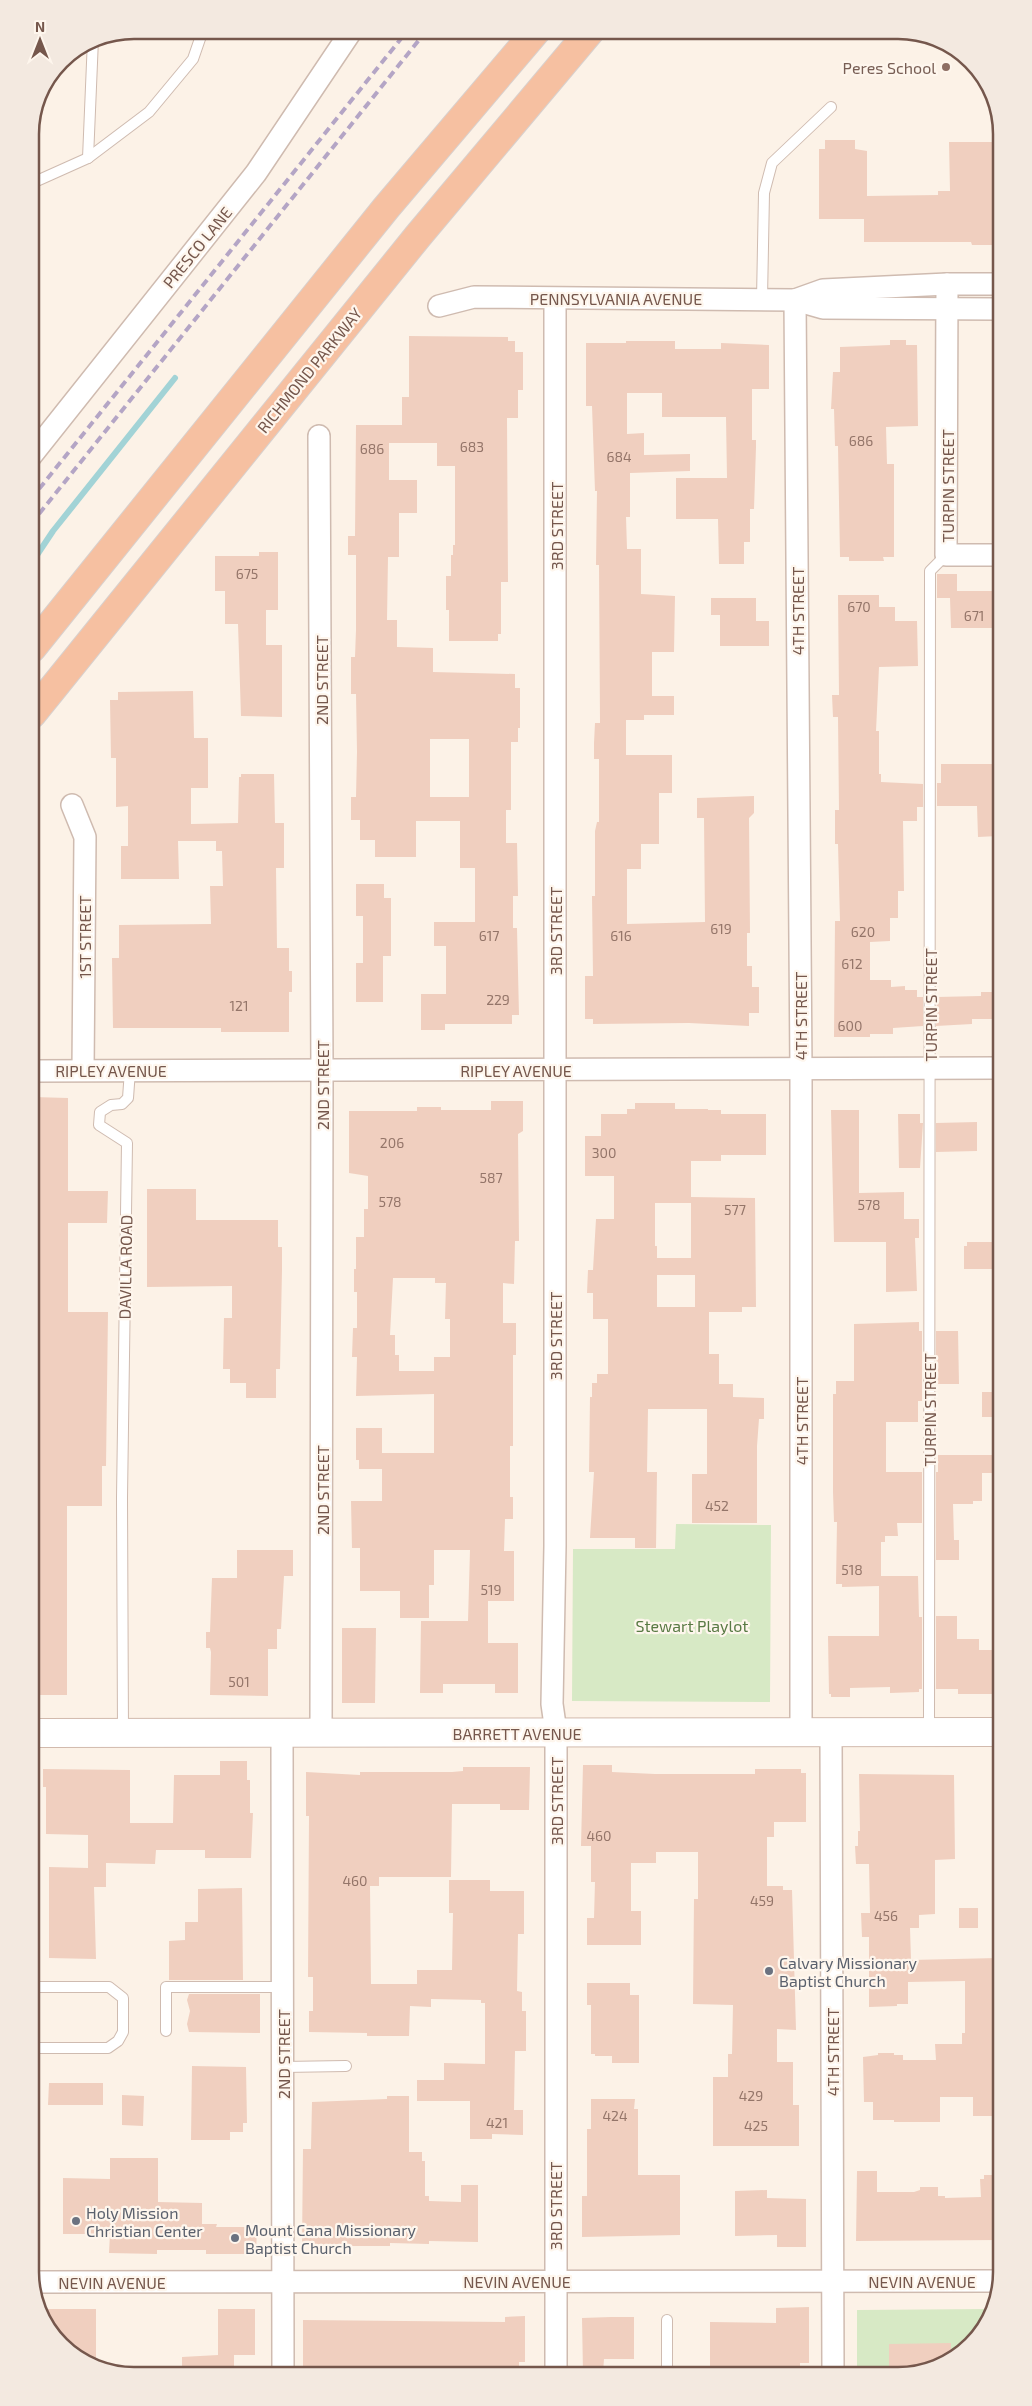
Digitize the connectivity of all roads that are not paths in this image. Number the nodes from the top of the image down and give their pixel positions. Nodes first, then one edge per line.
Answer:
1 (200, 39) edge
2 (346, 39) edge
3 (529, 39) edge
4 (583, 39) edge
5 (94, 48) edge
6 (832, 107) dead end
7 (88, 158) junction
8 (39, 180) edge
9 (947, 284) junction
10 (993, 284) edge
11 (555, 299) junction
12 (762, 299) junction
13 (795, 300) junction
14 (439, 306) dead end
15 (947, 309) junction
16 (993, 309) edge
17 (319, 436) dead end
18 (39, 446) edge
19 (946, 554) junction
20 (993, 555) edge
21 (39, 639) edge
22 (39, 705) edge
23 (72, 805) dead end
24 (993, 1068) edge
25 (930, 1069) junction
26 (39, 1070) edge
27 (83, 1070) junction
28 (130, 1070) junction
29 (322, 1070) junction
30 (555, 1070) junction
31 (801, 1070) junction
32 (556, 1732) junction
33 (929, 1732) junction
34 (993, 1732) edge
35 (39, 1733) edge
36 (123, 1733) junction
37 (282, 1733) junction
38 (801, 1733) junction
39 (831, 1733) junction
40 (321, 1734) junction
41 (39, 1987) edge
42 (283, 1988) junction
43 (166, 2031) dead end
44 (39, 2048) edge
45 (346, 2066) dead end
46 (283, 2067) junction
47 (555, 2280) junction
48 (832, 2281) junction
49 (992, 2281) edge
50 (40, 2282) edge
51 (283, 2282) junction
52 (667, 2320) dead end
53 (283, 2367) edge
54 (556, 2367) edge
55 (667, 2367) edge
56 (833, 2367) edge

1 - 7 lane
2 - 18 street, PRESCO LANE
3 - 21 highway
4 - 22 highway, RICHMOND PARKWAY
5 - 7 lane
6 - 12 lane
7 - 8 lane
9 - 10 street, PENNSYLVANIA AVENUE
9 - 13 street, PENNSYLVANIA AVENUE
9 - 15 street, TURPIN STREET
11 - 12 street, PENNSYLVANIA AVENUE
11 - 14 street, PENNSYLVANIA AVENUE
11 - 30 street, 3RD STREET
12 - 13 street, PENNSYLVANIA AVENUE
13 - 15 street, PENNSYLVANIA AVENUE
13 - 31 street, 4TH STREET
15 - 16 street, PENNSYLVANIA AVENUE
15 - 19 street, TURPIN STREET
17 - 29 street, 2ND STREET
19 - 20 street
19 - 25 lane, TURPIN STREET
23 - 27 street, 1ST STREET
24 - 25 street, RIPLEY AVENUE
25 - 31 street, RIPLEY AVENUE
25 - 33 lane, TURPIN STREET
26 - 27 street, RIPLEY AVENUE
27 - 28 street, RIPLEY AVENUE
28 - 29 street, RIPLEY AVENUE
28 - 36 lane, DAVILLA ROAD
29 - 30 street, RIPLEY AVENUE
29 - 40 street, 2ND STREET
30 - 31 street, RIPLEY AVENUE
30 - 32 street, 3RD STREET
31 - 38 street, 4TH STREET
32 - 38 main road, BARRETT AVENUE
32 - 40 main road, BARRETT AVENUE
32 - 47 street, 3RD STREET
33 - 34 main road, BARRETT AVENUE
33 - 39 main road, BARRETT AVENUE
35 - 36 main road, BARRETT AVENUE
36 - 37 main road, BARRETT AVENUE
37 - 40 main road, BARRETT AVENUE
37 - 42 street, 2ND STREET
38 - 39 main road, BARRETT AVENUE
39 - 48 street, 4TH STREET
41 - 44 lane
42 - 43 lane
42 - 46 street, 2ND STREET
45 - 46 lane
46 - 51 street, 2ND STREET
47 - 48 street, NEVIN AVENUE
47 - 51 street, NEVIN AVENUE
47 - 54 street, 3RD STREET
48 - 49 street, NEVIN AVENUE
48 - 56 street, 4TH STREET
50 - 51 street, NEVIN AVENUE
51 - 53 street, 2ND STREET
52 - 55 lane

